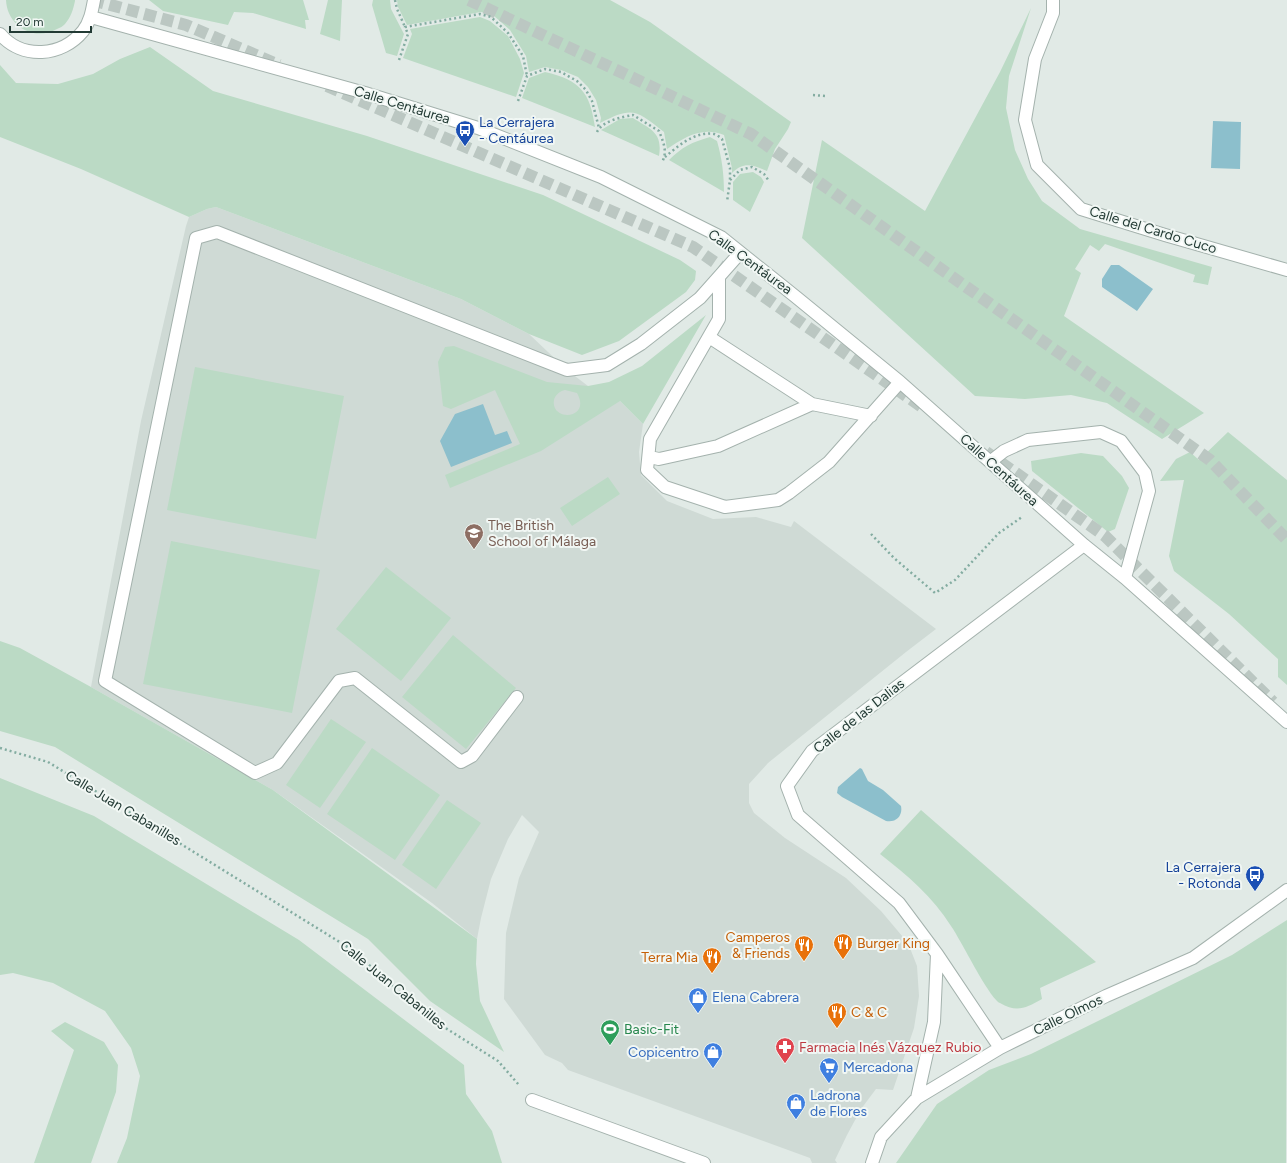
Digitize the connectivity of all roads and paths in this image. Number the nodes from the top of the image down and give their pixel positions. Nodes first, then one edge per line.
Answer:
1 (94, 0) edge
2 (395, 0) edge
3 (1053, 0) edge
4 (91, 17) junction
5 (406, 27) junction
6 (0, 34) edge
7 (399, 60) dead end
8 (527, 76) junction
9 (813, 95) dead end
10 (825, 96) dead end
11 (518, 101) dead end
12 (599, 128) junction
13 (597, 132) dead end
14 (665, 157) junction
15 (662, 162) dead end
16 (730, 180) junction
17 (769, 181) dead end
18 (728, 202) dead end
19 (740, 253) junction
20 (1287, 270) edge
21 (719, 277) junction
22 (709, 337) junction
23 (900, 382) junction
24 (812, 404) junction
25 (871, 416) junction
26 (649, 457) junction
27 (990, 462) junction
28 (1038, 505) junction
29 (871, 534) dead end
30 (1084, 545) junction
31 (1125, 578) junction
32 (518, 697) dead end
33 (1287, 722) edge
34 (0, 748) edge
35 (1287, 890) edge
36 (937, 954) junction
37 (1000, 1048) junction
38 (916, 1098) junction
39 (532, 1100) joint
40 (704, 1163) edge
41 (872, 1163) edge

1 - 4 street
2 - 5 path
3 - 20 street, Calle del Cardo Cuco
4 - 6 street
4 - 19 street, Calle Centáurea
5 - 7 path
5 - 8 path
8 - 11 path
8 - 12 path
9 - 10 path
12 - 13 path
12 - 14 path
14 - 15 path
14 - 16 path
16 - 17 path
16 - 18 path
19 - 21 street
19 - 23 street, Calle Centáurea
21 - 22 street
21 - 32 street
22 - 24 street
22 - 26 street
23 - 25 street
23 - 27 street, Calle Centáurea
24 - 25 street
24 - 26 street
25 - 26 street
27 - 28 street, Calle Centáurea
27 - 31 street
28 - 29 path
28 - 30 street, Calle Centáurea
30 - 31 street, Calle Centáurea
30 - 36 street, Calle de las Dalias
31 - 33 street, Calle Centáurea
34 - 39 path, Calle Juan Cabanilles
35 - 37 street, Calle Olmos
36 - 37 street, Calle de las Dalias
36 - 38 street
37 - 38 street, Calle Olmos
38 - 41 street, Calle Olmos
39 - 40 street

